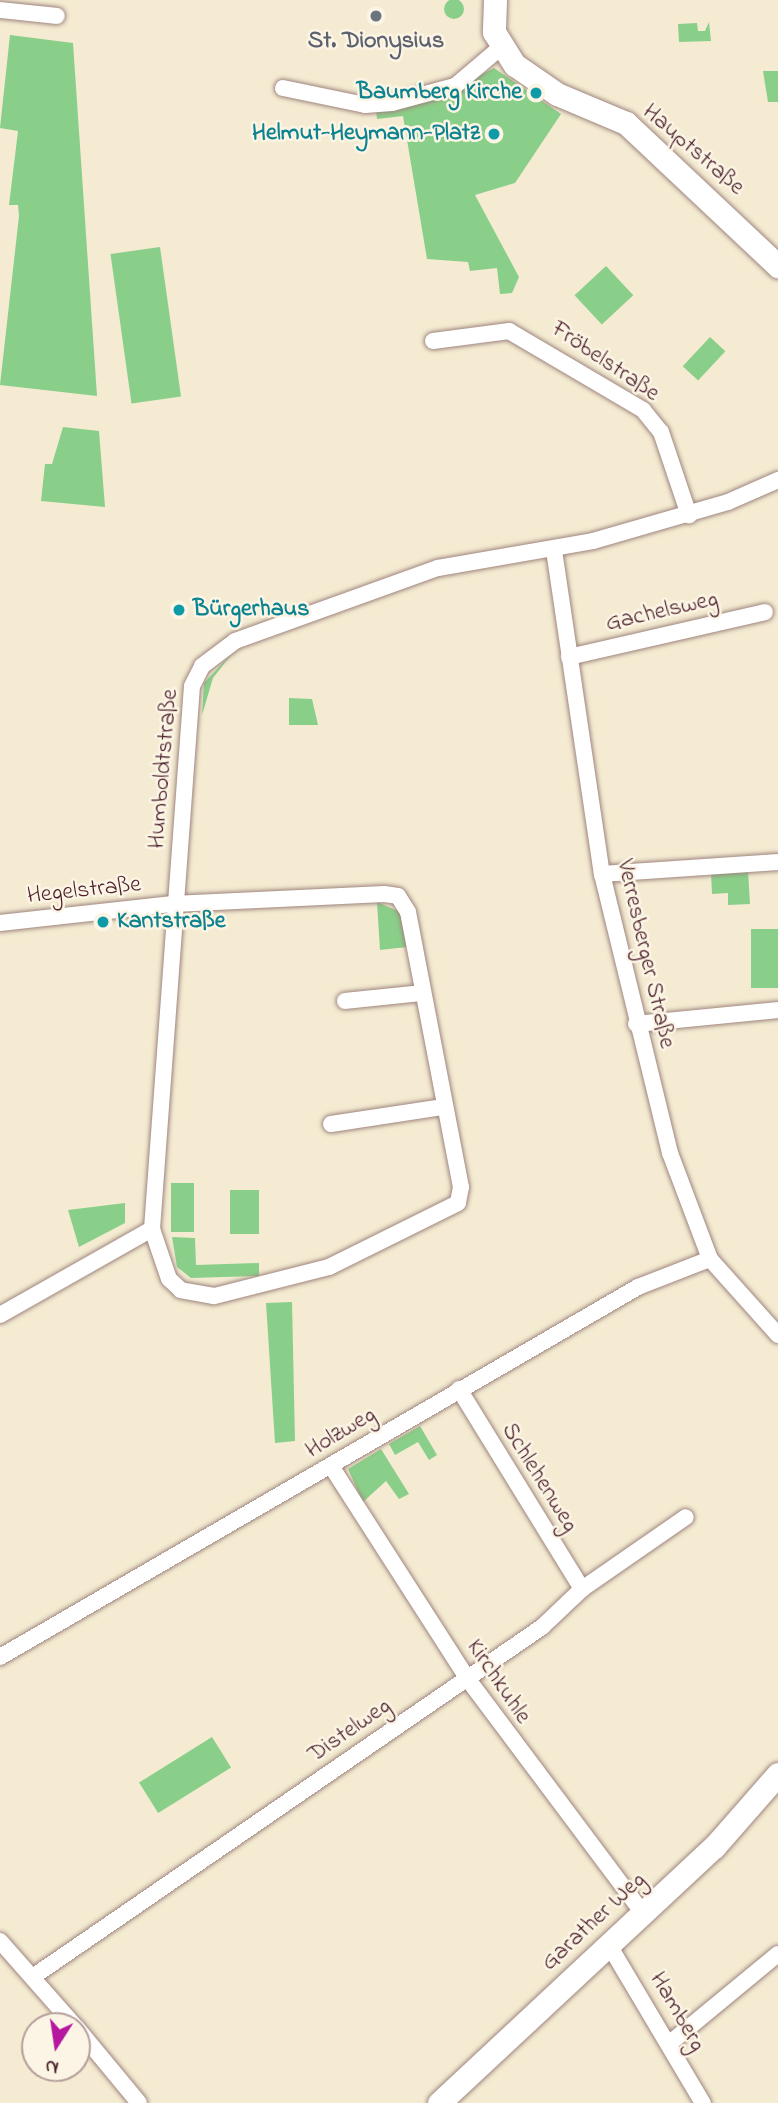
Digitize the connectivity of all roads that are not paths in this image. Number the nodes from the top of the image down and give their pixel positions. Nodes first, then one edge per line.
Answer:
1 (495, 0) edge
2 (0, 10) edge
3 (57, 16) dead end
4 (500, 48) junction
5 (283, 89) dead end
6 (778, 266) edge
7 (433, 341) dead end
8 (778, 480) edge
9 (689, 515) junction
10 (554, 550) junction
11 (765, 612) dead end
12 (569, 657) junction
13 (778, 862) edge
14 (602, 874) junction
15 (173, 904) junction
16 (0, 923) edge
17 (423, 993) junction
18 (345, 1001) dead end
19 (778, 1010) edge
20 (636, 1024) junction
21 (444, 1107) junction
22 (331, 1124) dead end
23 (152, 1229) junction
24 (710, 1259) junction
25 (0, 1315) edge
26 (778, 1335) edge
27 (458, 1389) junction
28 (331, 1466) junction
29 (686, 1517) dead end
30 (582, 1589) junction
31 (0, 1657) edge
32 (467, 1678) junction
33 (778, 1774) edge
34 (643, 1913) junction
35 (0, 1941) edge
36 (609, 1945) junction
37 (778, 1954) edge
38 (34, 1976) junction
39 (64, 2012) edge
40 (670, 2043) junction
41 (91, 2045) edge
42 (139, 2103) edge
43 (439, 2103) edge
44 (703, 2103) edge

1 - 4 street
2 - 3 street
4 - 5 street
4 - 6 street, Hauptstraße
7 - 9 street, Fröbelstraße
8 - 9 street, Humboldtstraße
9 - 10 street, Humboldtstraße
10 - 12 street, Verresberger Straße
10 - 15 street, Humboldtstraße
11 - 12 street, Gachelsweg
12 - 14 street, Verresberger Straße
13 - 14 street
14 - 20 street, Verresberger Straße
15 - 16 street, Hegelstraße
15 - 17 street, Hegelstraße
15 - 23 street, Humboldtstraße
17 - 18 street
17 - 21 street
19 - 20 street
20 - 24 street, Verresberger Straße
21 - 22 street
21 - 23 street
23 - 25 street
24 - 26 street, Verresberger Straße
24 - 27 street, Holzweg
27 - 28 street, Holzweg
27 - 30 street, Schlehenweg
28 - 31 street, Holzweg
28 - 32 street, Kirchkuhle
29 - 30 street, Distelweg
30 - 32 street, Distelweg
32 - 34 street, Kirchkuhle
32 - 38 street, Distelweg
33 - 34 street, Garather Weg
34 - 36 street, Garather Weg
35 - 38 street
36 - 40 street, Hamberg
36 - 43 street, Garather Weg
37 - 40 street
38 - 39 street
40 - 44 street, Hamberg
41 - 42 street

